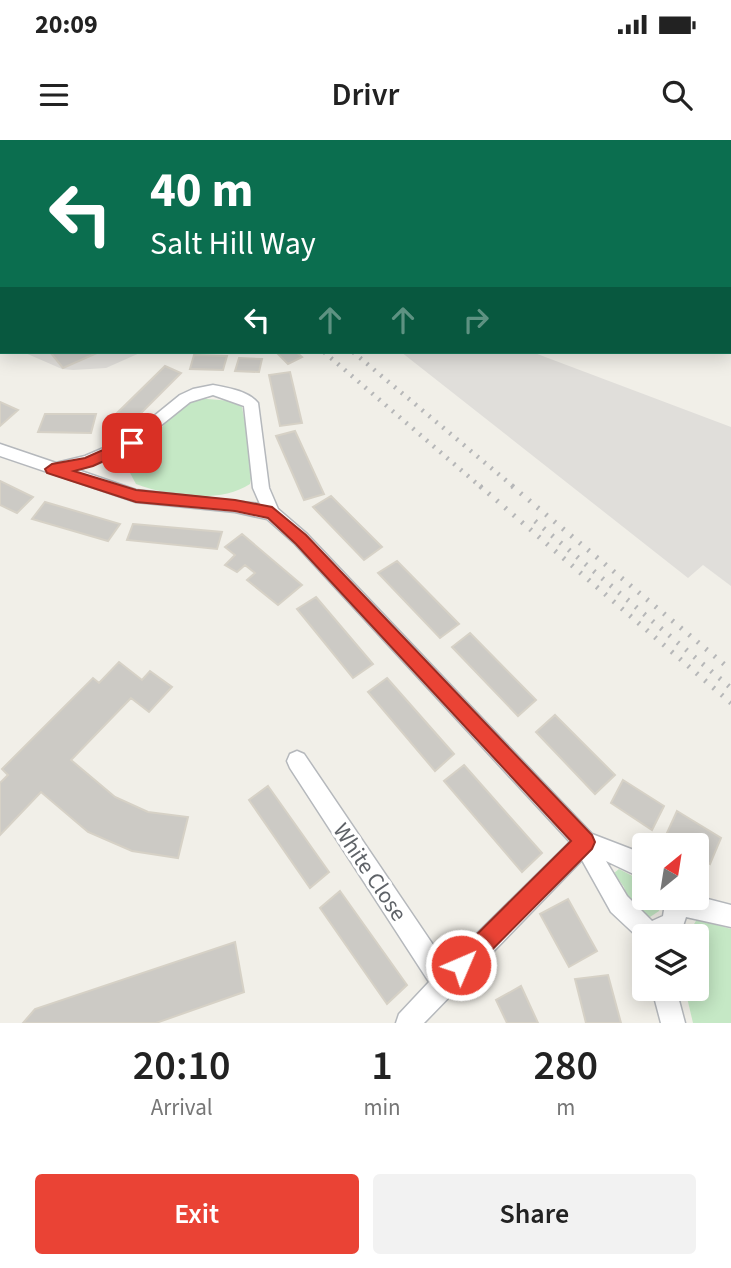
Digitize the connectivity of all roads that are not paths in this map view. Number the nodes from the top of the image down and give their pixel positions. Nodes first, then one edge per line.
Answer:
1 (0, 450) edge
2 (52, 469) junction
3 (272, 513) junction
4 (297, 761) dead end
5 (585, 842) junction
6 (632, 860) edge
7 (709, 910) edge
8 (731, 916) edge
9 (635, 924) edge
10 (444, 983) junction
11 (667, 1001) edge
12 (408, 1023) edge
13 (673, 1023) edge

1 - 2 street
2 - 3 street
2 - 3 street
3 - 5 street
4 - 10 street, White Close
5 - 6 street
5 - 9 street
5 - 10 street
7 - 8 street
10 - 12 street
11 - 13 street

